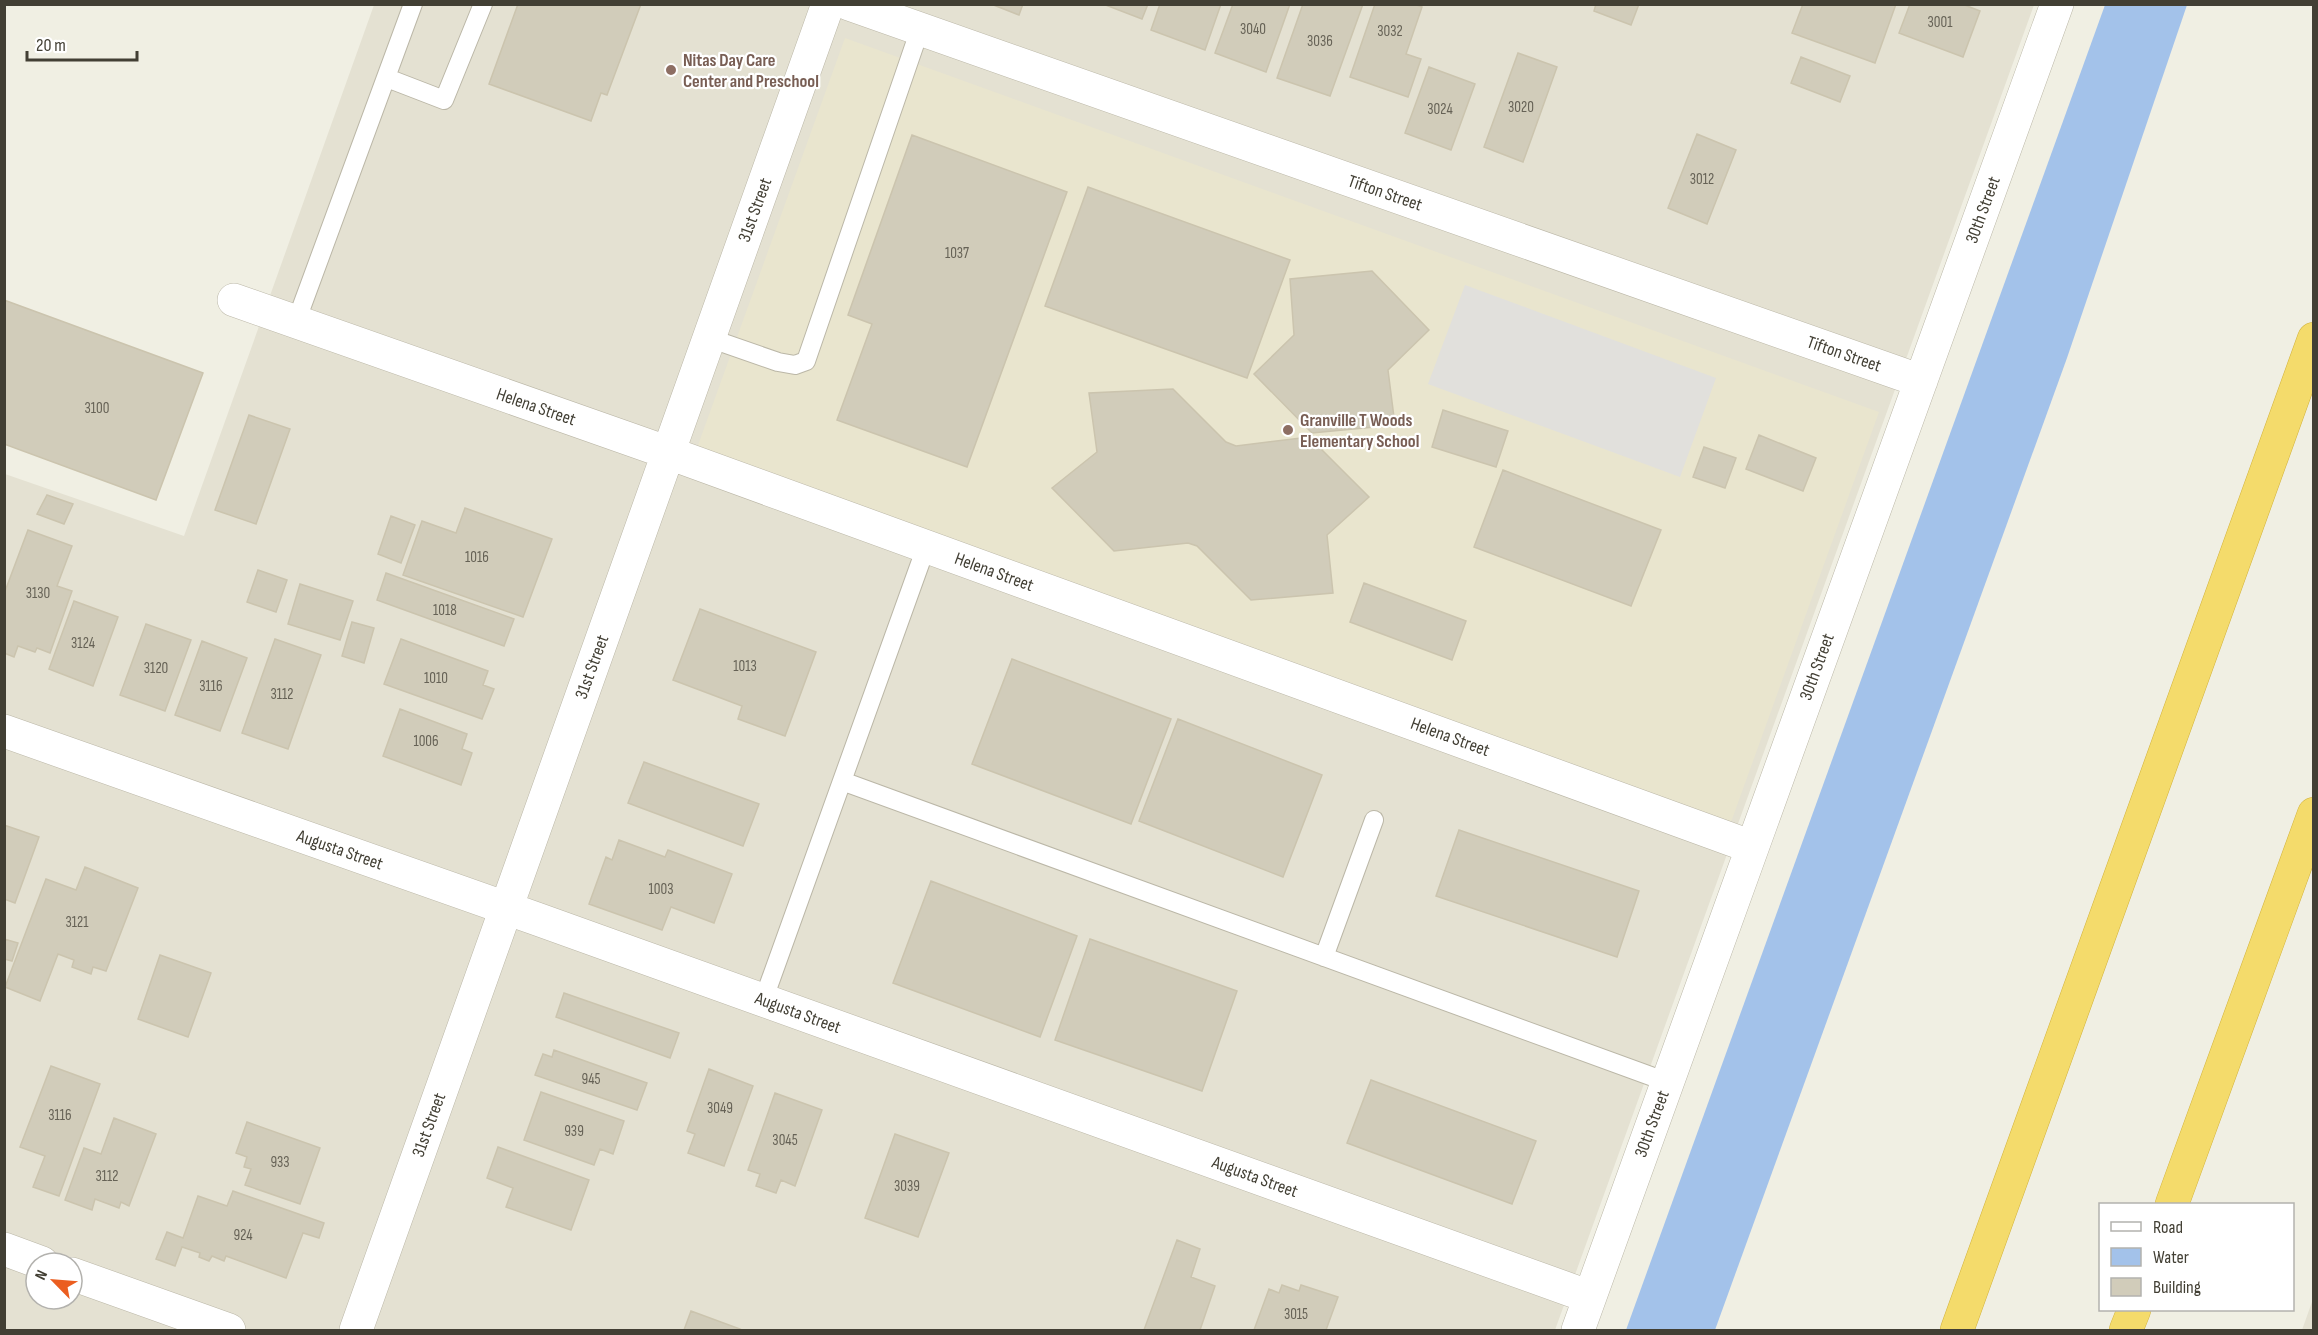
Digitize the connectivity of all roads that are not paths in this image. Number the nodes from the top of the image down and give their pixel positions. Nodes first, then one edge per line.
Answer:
1 (413, 4) edge
2 (483, 4) edge
3 (828, 4) edge
4 (849, 4) edge
5 (2057, 4) edge
6 (920, 29) junction
7 (387, 78) junction
8 (234, 300) dead end
9 (296, 322) junction
10 (710, 338) junction
11 (2313, 339) edge
12 (1921, 381) junction
13 (669, 453) junction
14 (927, 547) junction
15 (4, 731) edge
16 (842, 781) junction
17 (2313, 814) edge
18 (1374, 820) dead end
19 (1752, 847) junction
20 (506, 908) junction
21 (1324, 957) junction
22 (763, 1001) junction
23 (1668, 1082) junction
24 (2172, 1203) edge
25 (4, 1249) edge
26 (24, 1256) edge
27 (84, 1278) edge
28 (1590, 1297) junction
29 (2134, 1311) edge
30 (229, 1330) edge
31 (357, 1330) edge
32 (1578, 1330) edge
33 (1957, 1330) edge
34 (2126, 1330) edge

1 - 7 lane
2 - 7 lane
3 - 10 street, 31st Street
4 - 6 street, Tifton Street
5 - 12 street, 30th Street
6 - 10 lane
6 - 12 street, Tifton Street
7 - 9 lane
8 - 9 street, Helena Street
9 - 13 street, Helena Street
10 - 13 street, 31st Street
11 - 33 highway
12 - 19 street, 30th Street
13 - 14 street, Helena Street
13 - 20 street, 31st Street
14 - 16 lane
14 - 19 street, Helena Street
15 - 20 street, Augusta Street
16 - 21 lane
16 - 22 lane
17 - 24 highway
18 - 21 lane
19 - 23 street, 30th Street
20 - 22 street, Augusta Street
20 - 31 street, 31st Street
21 - 23 lane
22 - 28 street, Augusta Street
23 - 28 street, 30th Street
25 - 26 street
27 - 30 street
28 - 32 street, 30th Street
29 - 34 highway

